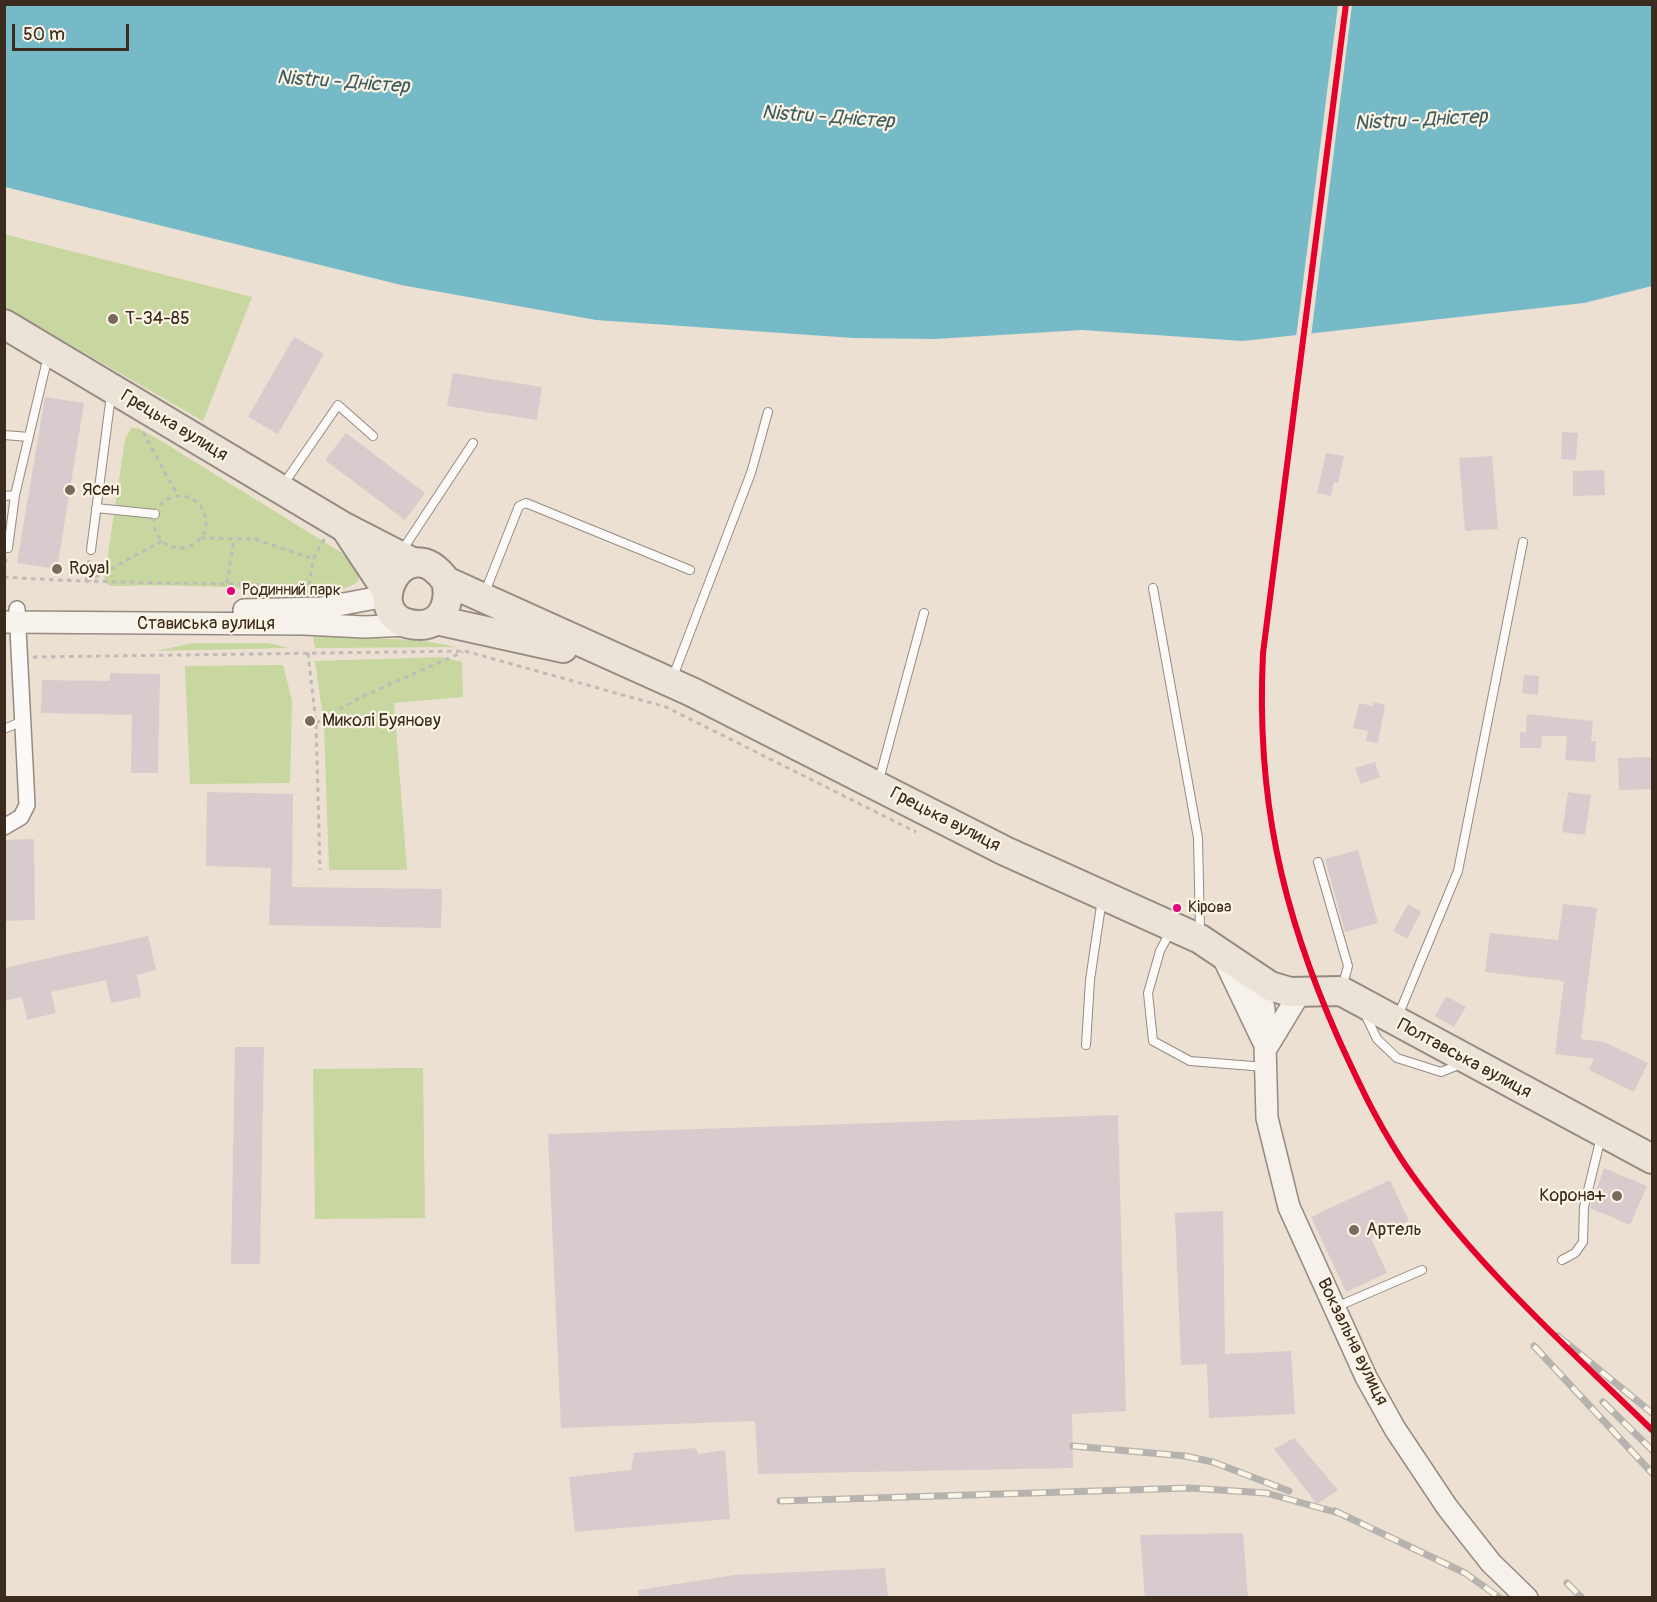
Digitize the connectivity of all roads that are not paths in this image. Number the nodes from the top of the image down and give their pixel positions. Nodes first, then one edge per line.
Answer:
1 (4, 324) edge
2 (49, 351) junction
3 (111, 388) junction
4 (768, 412) dead end
5 (4, 435) edge
6 (29, 436) junction
7 (374, 436) dead end
8 (473, 443) dead end
9 (280, 489) junction
10 (4, 495) edge
11 (15, 495) junction
12 (96, 508) junction
13 (155, 514) road end
14 (341, 525) junction
15 (1523, 542) dead end
16 (8, 548) dead end
17 (91, 550) road end
18 (407, 559) junction
19 (690, 570) dead end
20 (446, 581) junction
21 (1153, 588) dead end
22 (387, 594) junction
23 (483, 598) junction
24 (924, 613) dead end
25 (11, 616) edge
26 (436, 620) junction
27 (408, 625) junction
28 (615, 660) junction
29 (670, 683) junction
30 (23, 721) junction
31 (4, 729) edge
32 (878, 786) junction
33 (4, 827) edge
34 (1318, 862) dead end
35 (1103, 895) junction
36 (1173, 927) junction
37 (1211, 946) junction
38 (1261, 980) junction
39 (1301, 991) junction
40 (1350, 997) junction
41 (1395, 1023) junction
42 (1086, 1045) dead end
43 (1267, 1057) junction
44 (1467, 1061) junction
45 (1602, 1132) junction
46 (1653, 1159) edge
47 (1562, 1260) dead end
48 (1422, 1270) dead end
49 (1334, 1308) junction
50 (1527, 1598) edge

1 - 2 highway, Грецька вулиця
2 - 3 highway, Грецька вулиця
2 - 6 lane
3 - 9 highway, Грецька вулиця
3 - 12 lane
4 - 29 lane
5 - 6 lane
6 - 11 lane
7 - 9 lane
8 - 18 lane
9 - 14 highway, Грецька вулиця
10 - 11 lane
11 - 16 lane
12 - 13 lane
12 - 17 lane
14 - 18 highway, Грецька вулиця
14 - 22 highway, Грецька вулиця
15 - 41 lane
18 - 20 highway
18 - 22 highway
19 - 23 lane
20 - 23 highway, Грецька вулиця
20 - 26 highway
21 - 37 lane
22 - 25 main road, Стависька вулиця
22 - 27 highway
23 - 28 highway, Грецька вулиця
24 - 32 lane
25 - 27 main road, Стависька вулиця
25 - 30 street
26 - 27 highway
26 - 28 highway, Грецька вулиця
28 - 29 highway, Грецька вулиця
29 - 32 highway, Грецька вулиця
30 - 31 lane
30 - 33 street
32 - 35 highway, Грецька вулиця
34 - 40 lane
35 - 36 highway, Грецька вулиця
35 - 42 lane
36 - 37 highway, Грецька вулиця
36 - 43 lane
37 - 38 highway, Грецька вулиця
37 - 43 main road, Вокзальна вулиця
38 - 39 highway
38 - 43 main road, Вокзальна вулиця
39 - 40 highway
39 - 43 main road
40 - 41 highway, Полтавська вулиця
40 - 44 lane
41 - 44 highway, Полтавська вулиця
43 - 49 main road, Вокзальна вулиця
44 - 45 highway, Полтавська вулиця
45 - 46 highway, Полтавська вулиця
45 - 47 lane
48 - 49 lane
49 - 50 main road, Вокзальна вулиця

